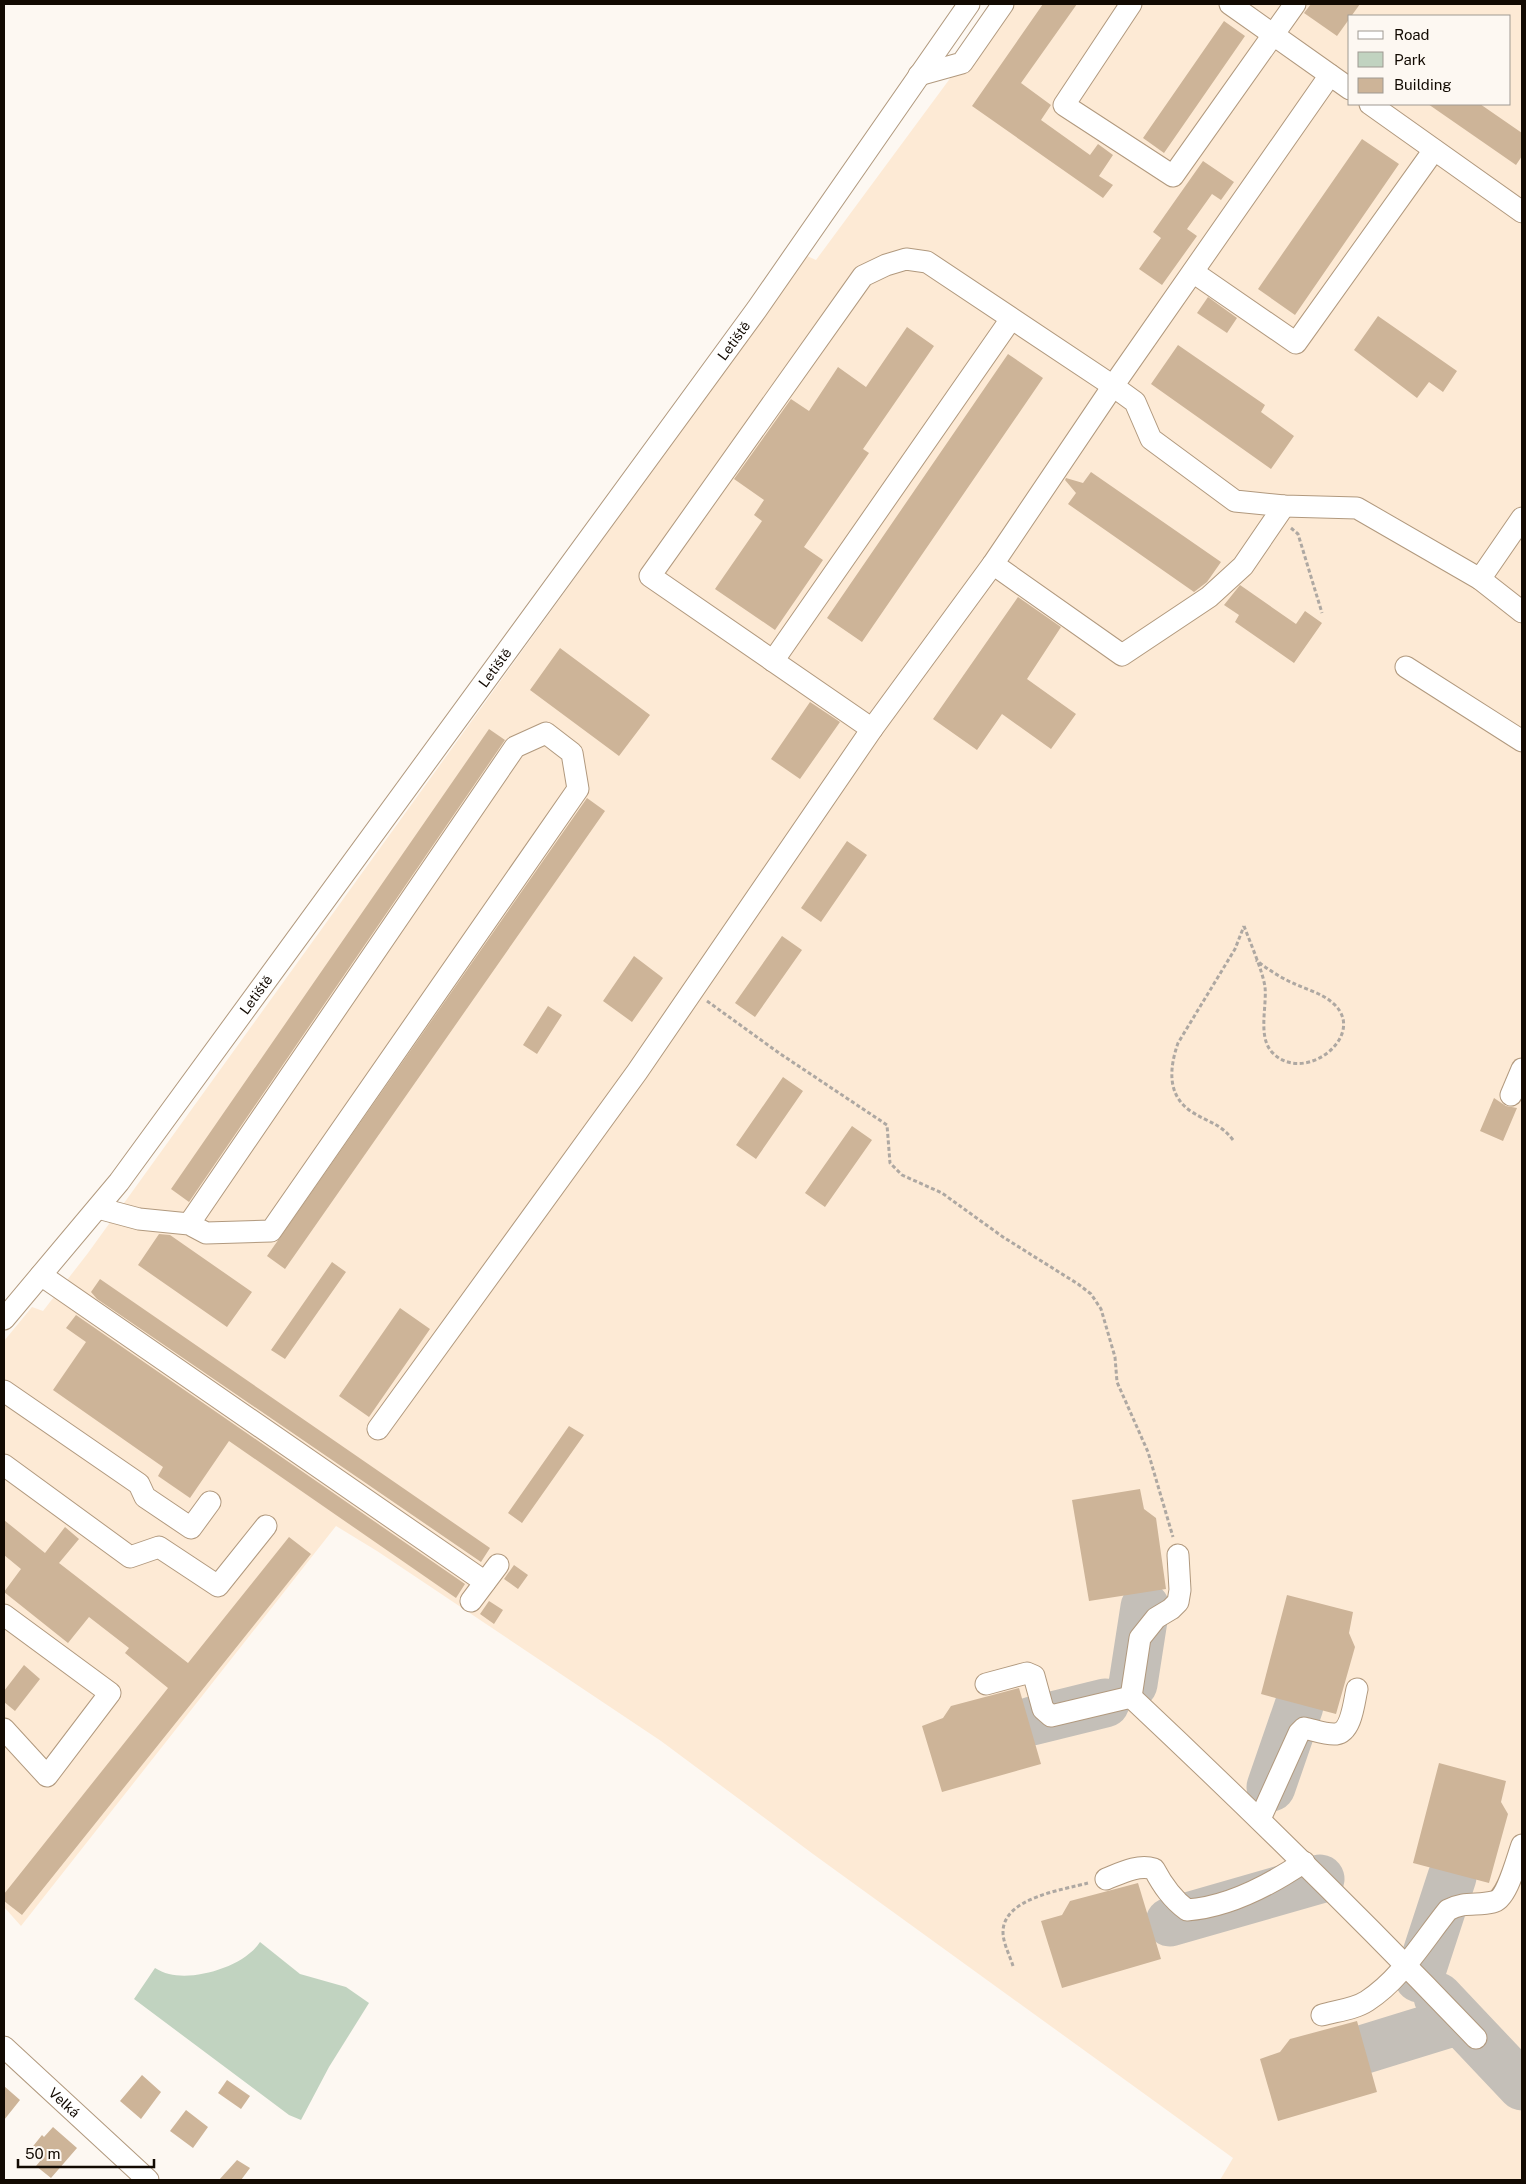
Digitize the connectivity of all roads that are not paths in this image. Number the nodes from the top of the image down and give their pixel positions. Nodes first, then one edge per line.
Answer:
1 (969, 4) edge
2 (1003, 4) edge
3 (1131, 4) edge
4 (1230, 4) edge
5 (1295, 4) edge
6 (1275, 34) junction
7 (1330, 75) junction
8 (920, 76) junction
9 (1348, 88) edge
10 (1371, 105) edge
11 (1434, 150) junction
12 (1522, 212) edge
13 (1193, 272) junction
14 (1011, 319) junction
15 (1113, 386) junction
16 (1280, 512) junction
17 (1522, 518) edge
18 (993, 564) junction
19 (1480, 579) junction
20 (1522, 612) edge
21 (773, 661) junction
22 (1406, 667) dead end
23 (872, 729) junction
24 (1522, 741) edge
25 (1522, 1069) edge
26 (1512, 1095) dead end
27 (98, 1208) junction
28 (189, 1224) junction
29 (41, 1275) junction
30 (4, 1320) edge
31 (4, 1391) edge
32 (378, 1429) dead end
33 (4, 1465) edge
34 (210, 1502) dead end
35 (266, 1526) dead end
36 (1178, 1555) road end
37 (498, 1565) dead end
38 (485, 1582) junction
39 (471, 1601) dead end
40 (4, 1615) edge
41 (986, 1684) dead end
42 (1357, 1689) dead end
43 (1130, 1697) junction
44 (4, 1729) edge
45 (1260, 1819) junction
46 (1522, 1845) edge
47 (1304, 1862) junction
48 (1106, 1879) road end
49 (1406, 1964) junction
50 (1322, 2014) dead end
51 (1476, 2038) dead end
52 (4, 2048) edge
53 (148, 2180) edge

1 - 8 street, Letiště
2 - 8 street
3 - 6 street
4 - 6 street
5 - 6 street
6 - 7 street
7 - 9 street
7 - 13 street
8 - 27 street, Letiště
10 - 11 street
11 - 12 street
11 - 13 street
13 - 15 street
14 - 15 street
14 - 21 street
14 - 21 street
15 - 16 street
15 - 18 street
16 - 18 street
16 - 19 street
17 - 19 street
18 - 23 street
19 - 20 street
21 - 23 street
22 - 24 street
23 - 32 street
25 - 26 street
27 - 28 street
27 - 29 street, Letiště
28 - 28 street
29 - 30 street, Letiště
29 - 38 street
31 - 34 street
33 - 35 street
36 - 43 street
37 - 38 street
38 - 39 street
40 - 44 street
41 - 43 street
42 - 45 street
43 - 45 street
45 - 47 street
46 - 49 street
47 - 48 street
47 - 49 street
49 - 50 street
49 - 51 street
52 - 53 street, Velká

